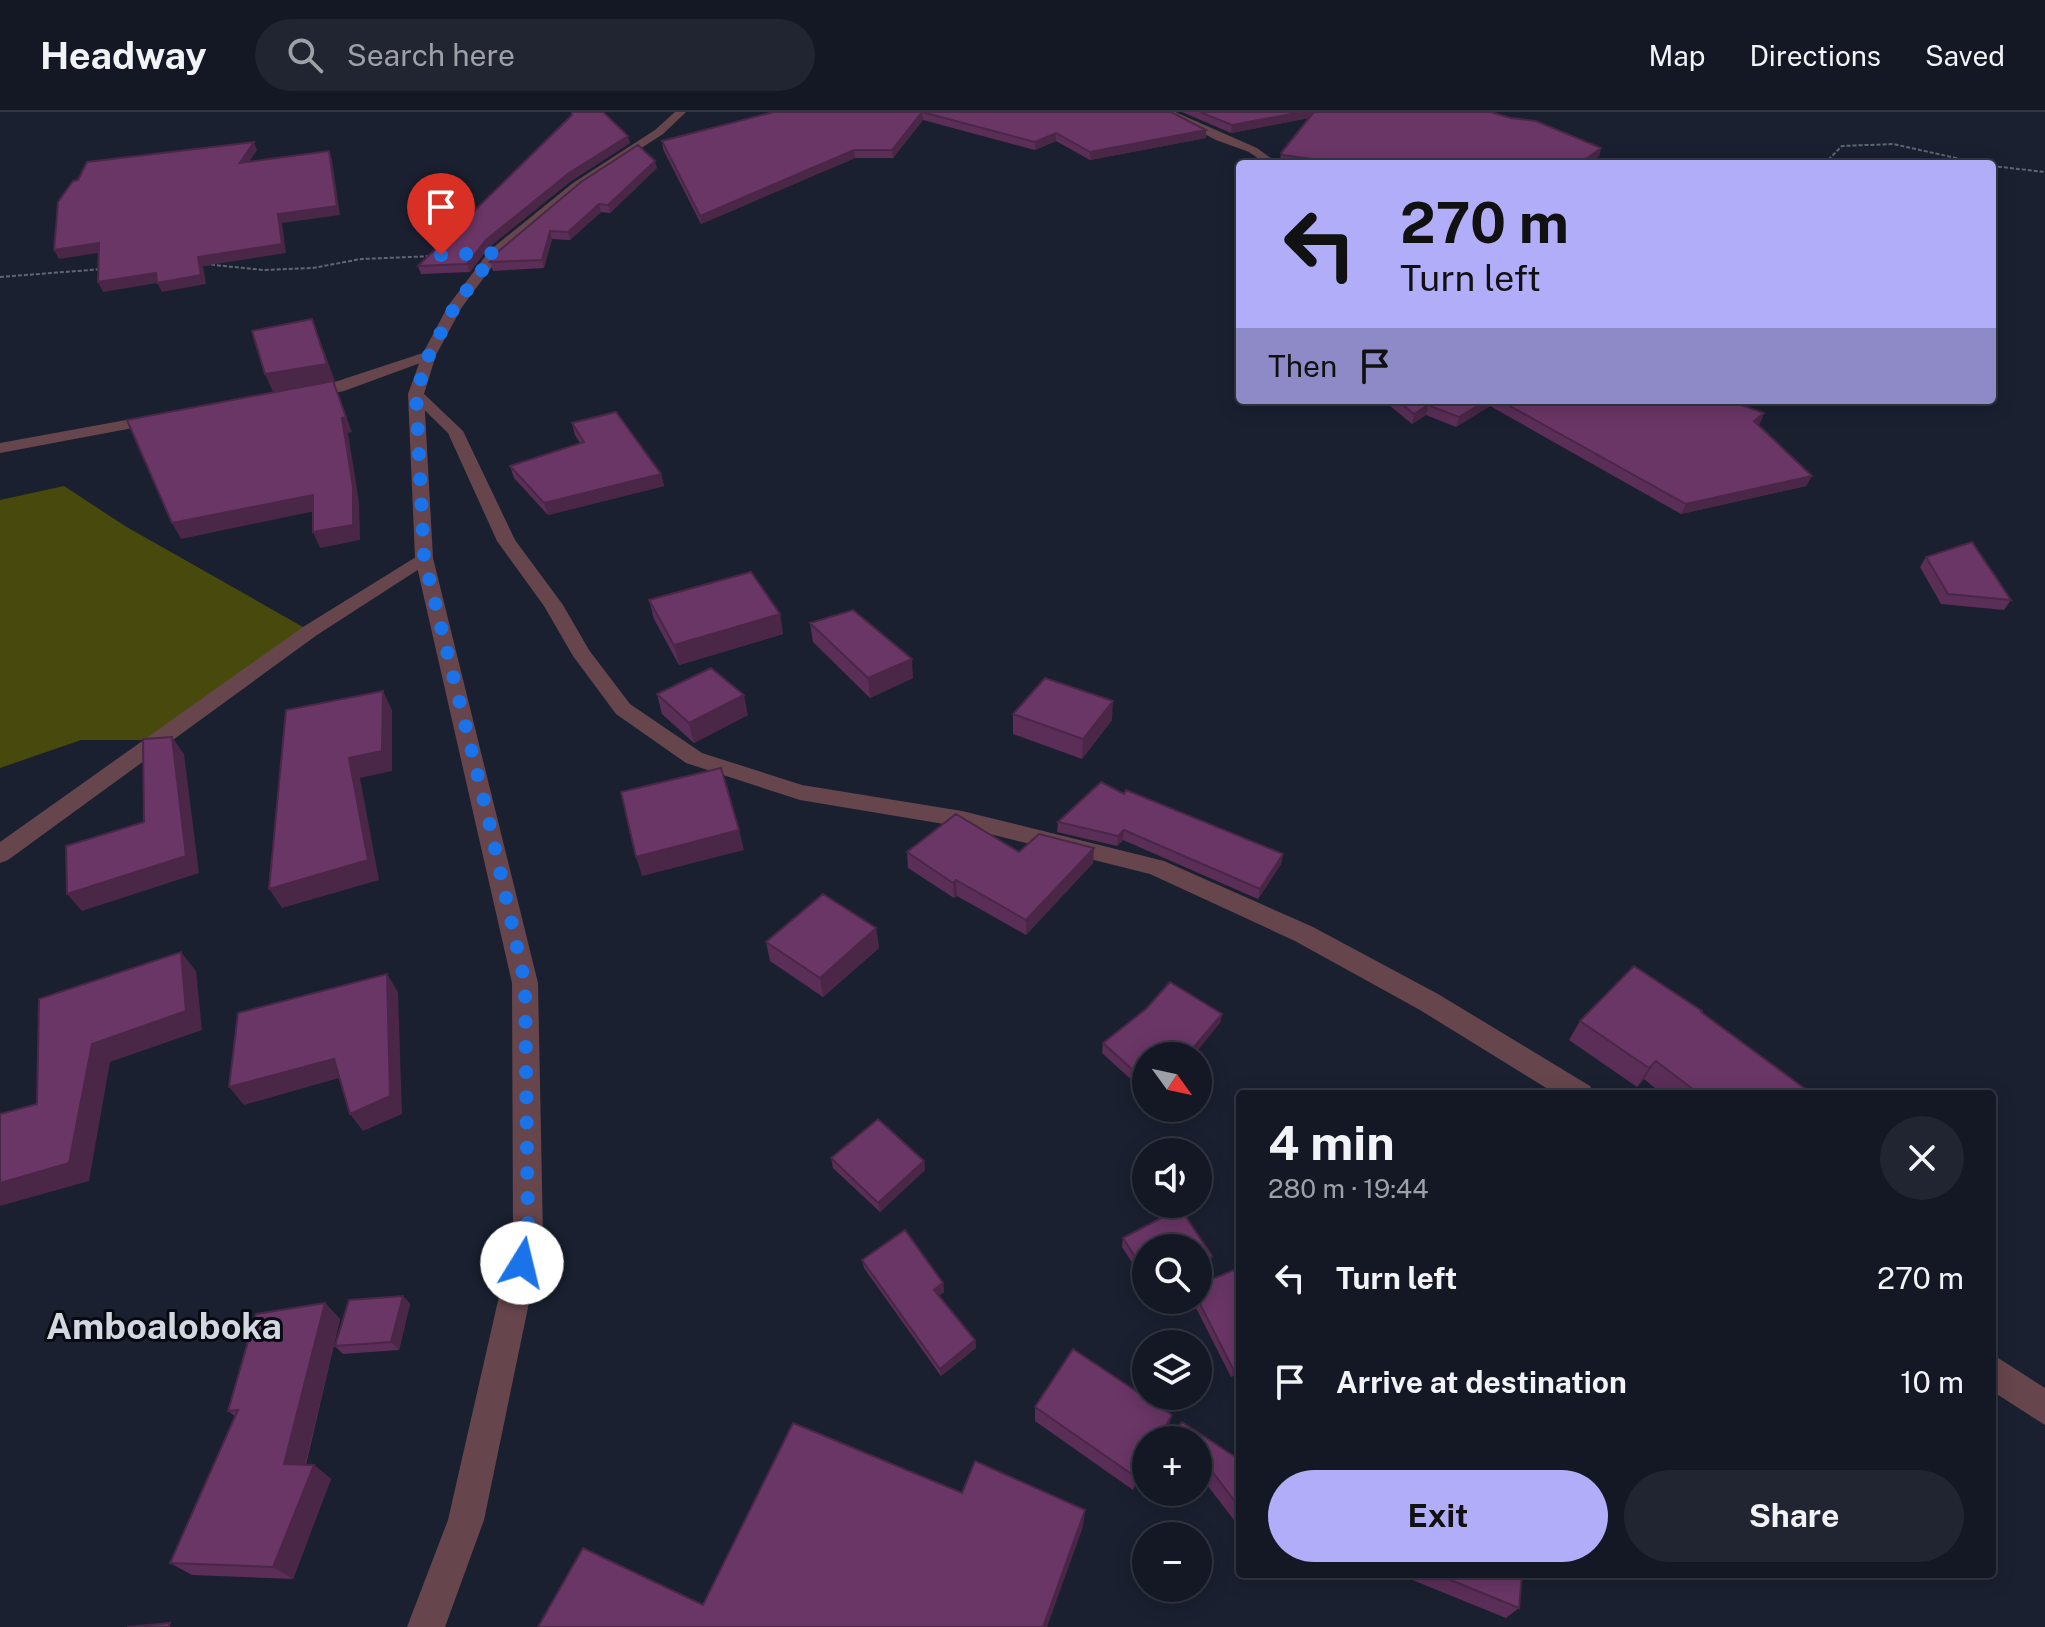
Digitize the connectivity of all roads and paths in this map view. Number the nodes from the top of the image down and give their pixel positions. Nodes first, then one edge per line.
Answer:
1 (681, 112) edge
2 (1167, 112) edge
3 (1267, 160) edge
4 (1828, 160) edge
5 (1965, 160) edge
6 (1996, 166) edge
7 (2045, 172) edge
8 (495, 253) junction
9 (200, 264) edge
10 (112, 268) edge
11 (0, 277) edge
12 (429, 355) junction
13 (416, 394) junction
14 (285, 398) edge
15 (179, 416) edge
16 (0, 448) edge
17 (424, 558) junction
18 (0, 854) edge
19 (1573, 1090) edge
20 (1996, 1374) edge
21 (2045, 1408) edge
22 (426, 1627) edge

1 - 8 street
2 - 3 street
4 - 5 path
6 - 7 path
8 - 9 path
8 - 12 street
10 - 11 path
12 - 13 street
12 - 14 street
13 - 17 street
13 - 19 street
15 - 16 street
17 - 18 street
17 - 22 street
20 - 21 street

